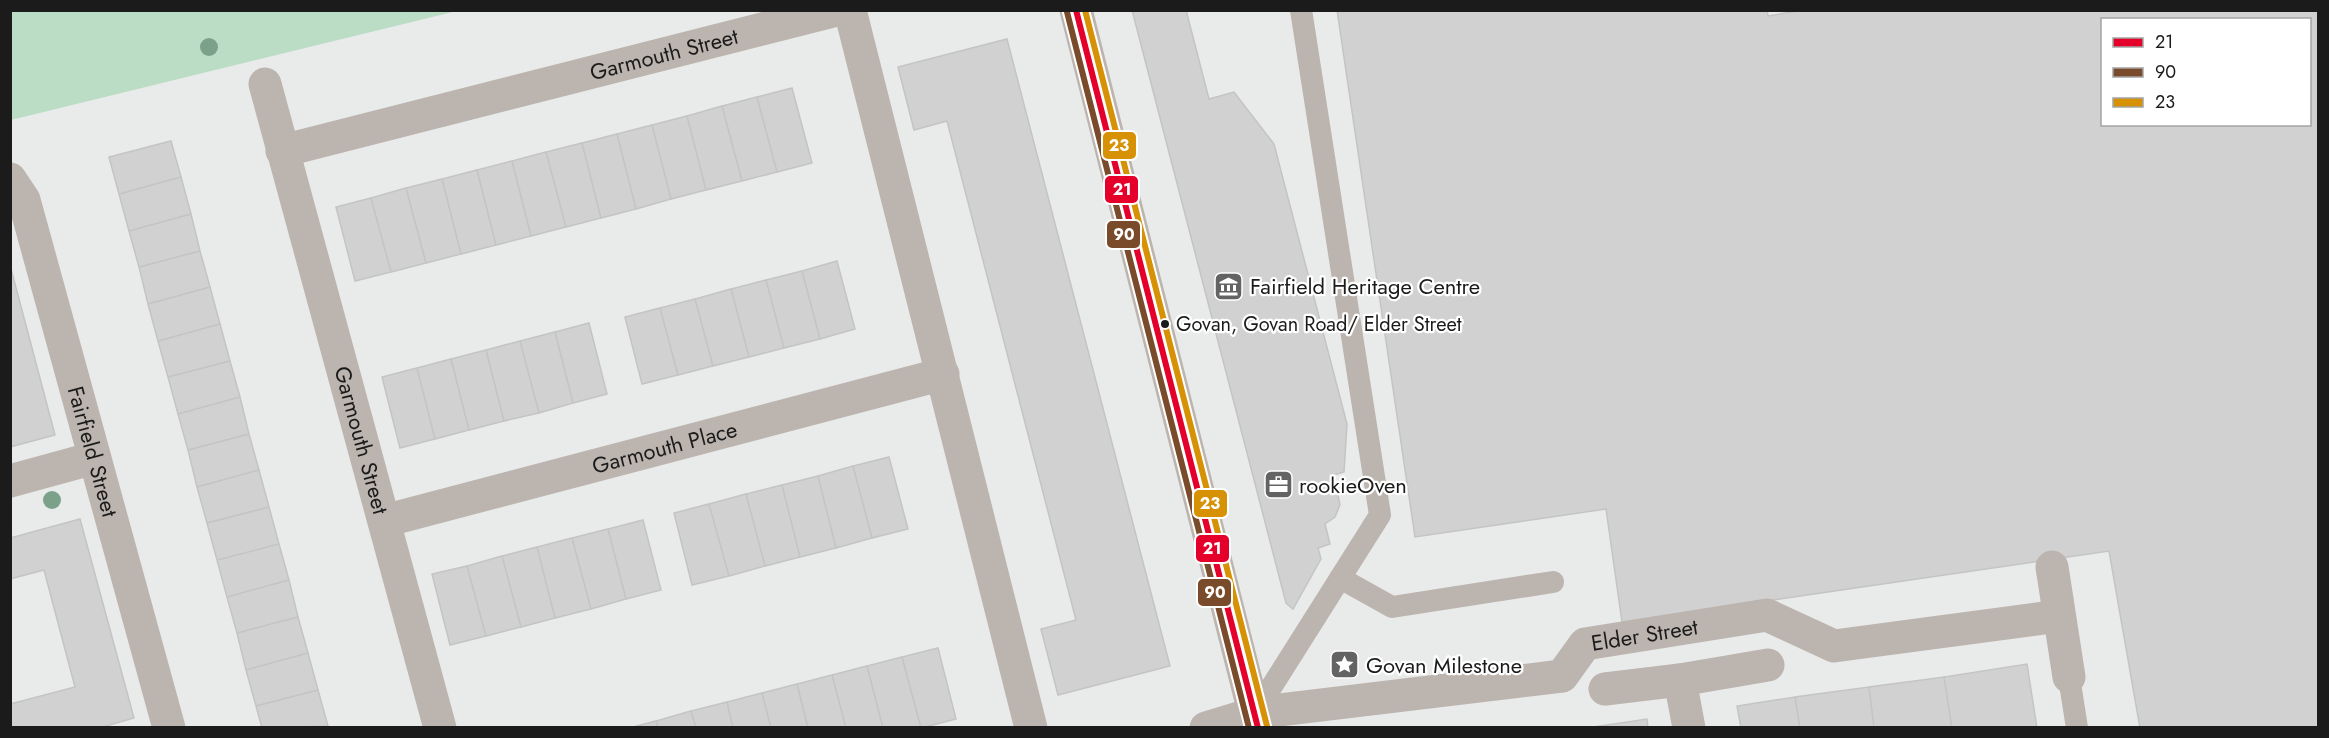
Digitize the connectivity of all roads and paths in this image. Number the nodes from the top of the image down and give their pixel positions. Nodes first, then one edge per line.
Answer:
1 (837, 10) edge
2 (850, 10) edge
3 (1076, 10) edge
4 (1301, 10) edge
5 (265, 84) dead end
6 (282, 152) junction
7 (10, 179) edge
8 (943, 374) junction
9 (94, 458) junction
10 (10, 481) edge
11 (384, 520) junction
12 (2052, 567) dead end
13 (1340, 578) junction
14 (1553, 582) dead end
15 (2059, 616) junction
16 (1768, 665) dead end
17 (2069, 677) joint
18 (1680, 680) junction
19 (1605, 689) dead end
20 (1256, 720) edge
21 (168, 728) edge
22 (440, 728) edge
23 (1031, 728) edge
24 (1206, 728) edge
25 (1689, 728) edge
26 (2077, 728) edge

1 - 6 street, Garmouth Street
2 - 8 street
3 - 20 street
4 - 13 lane
5 - 6 street, Garmouth Street
6 - 11 street, Garmouth Street
7 - 9 street, Fairfield Street
8 - 11 street, Garmouth Place
8 - 23 street
9 - 10 street
9 - 21 street, Fairfield Street
11 - 22 street, Garmouth Street
12 - 15 street
13 - 14 lane
13 - 20 lane
15 - 17 street
15 - 20 street, Elder Street
16 - 18 street, Elder Street
17 - 26 lane
18 - 19 street, Elder Street
18 - 25 street
20 - 24 street, Elder Street

